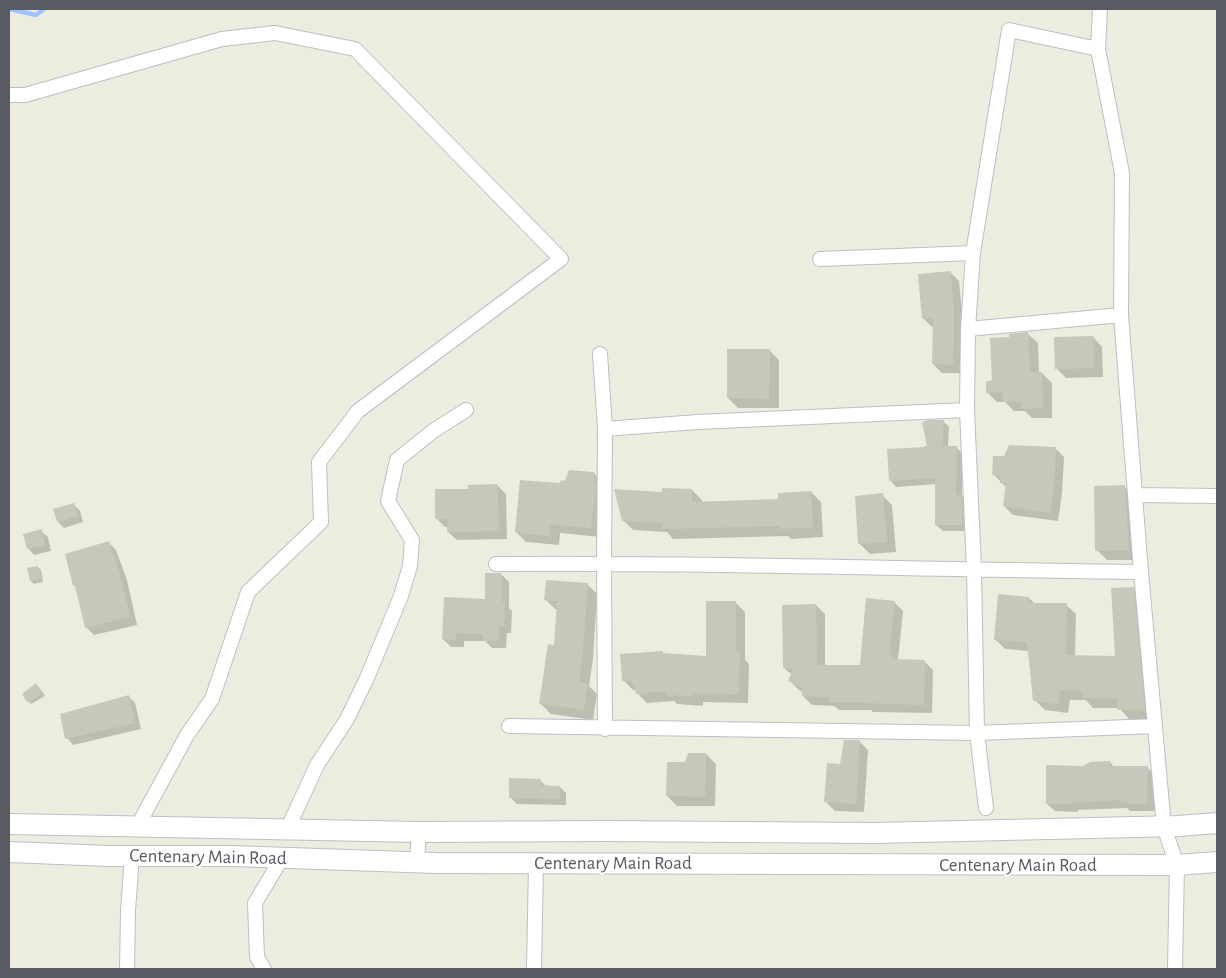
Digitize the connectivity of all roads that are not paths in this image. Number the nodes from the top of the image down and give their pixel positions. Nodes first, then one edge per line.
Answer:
1 (1100, 9) edge
2 (1098, 50) junction
3 (9, 95) edge
4 (973, 253) junction
5 (820, 259) dead end
6 (1121, 315) junction
7 (968, 329) junction
8 (600, 354) dead end
9 (466, 410) dead end
10 (967, 410) junction
11 (605, 429) junction
12 (1135, 495) junction
13 (1217, 496) edge
14 (604, 563) junction
15 (496, 564) dead end
16 (974, 570) junction
17 (1141, 572) junction
18 (510, 726) dead end
19 (1155, 726) junction
20 (605, 729) junction
21 (977, 733) junction
22 (986, 808) dead end
23 (1217, 823) edge
24 (9, 824) edge
25 (137, 827) junction
26 (1164, 827) junction
27 (287, 830) junction
28 (419, 832) junction
29 (9, 852) edge
30 (132, 855) junction
31 (282, 858) junction
32 (416, 862) junction
33 (1217, 862) edge
34 (536, 863) junction
35 (1177, 865) junction
36 (127, 969) edge
37 (264, 969) edge
38 (534, 969) edge
39 (1175, 969) edge

1 - 2 street
2 - 4 street
2 - 6 street
3 - 25 street
4 - 5 street
4 - 7 street
6 - 7 street
6 - 12 street
7 - 10 street
8 - 11 street
9 - 27 street
10 - 11 street
10 - 16 street
11 - 14 street
12 - 13 street
12 - 17 street
14 - 15 street
14 - 16 street
14 - 20 street
16 - 17 street
16 - 21 street
17 - 19 street
18 - 20 street
19 - 21 street
19 - 26 street
20 - 21 street
21 - 22 street
23 - 26 street, Centenary Main Road
24 - 25 street, Centenary Main Road
25 - 27 street, Centenary Main Road
26 - 28 street, Centenary Main Road
26 - 35 street
27 - 28 street, Centenary Main Road
28 - 32 street
29 - 30 street, Centenary Main Road
30 - 31 street, Centenary Main Road
30 - 36 street
31 - 32 street, Centenary Main Road
31 - 37 street
32 - 34 street, Centenary Main Road
33 - 35 street, Centenary Main Road
34 - 35 street, Centenary Main Road
34 - 38 street
35 - 39 street

